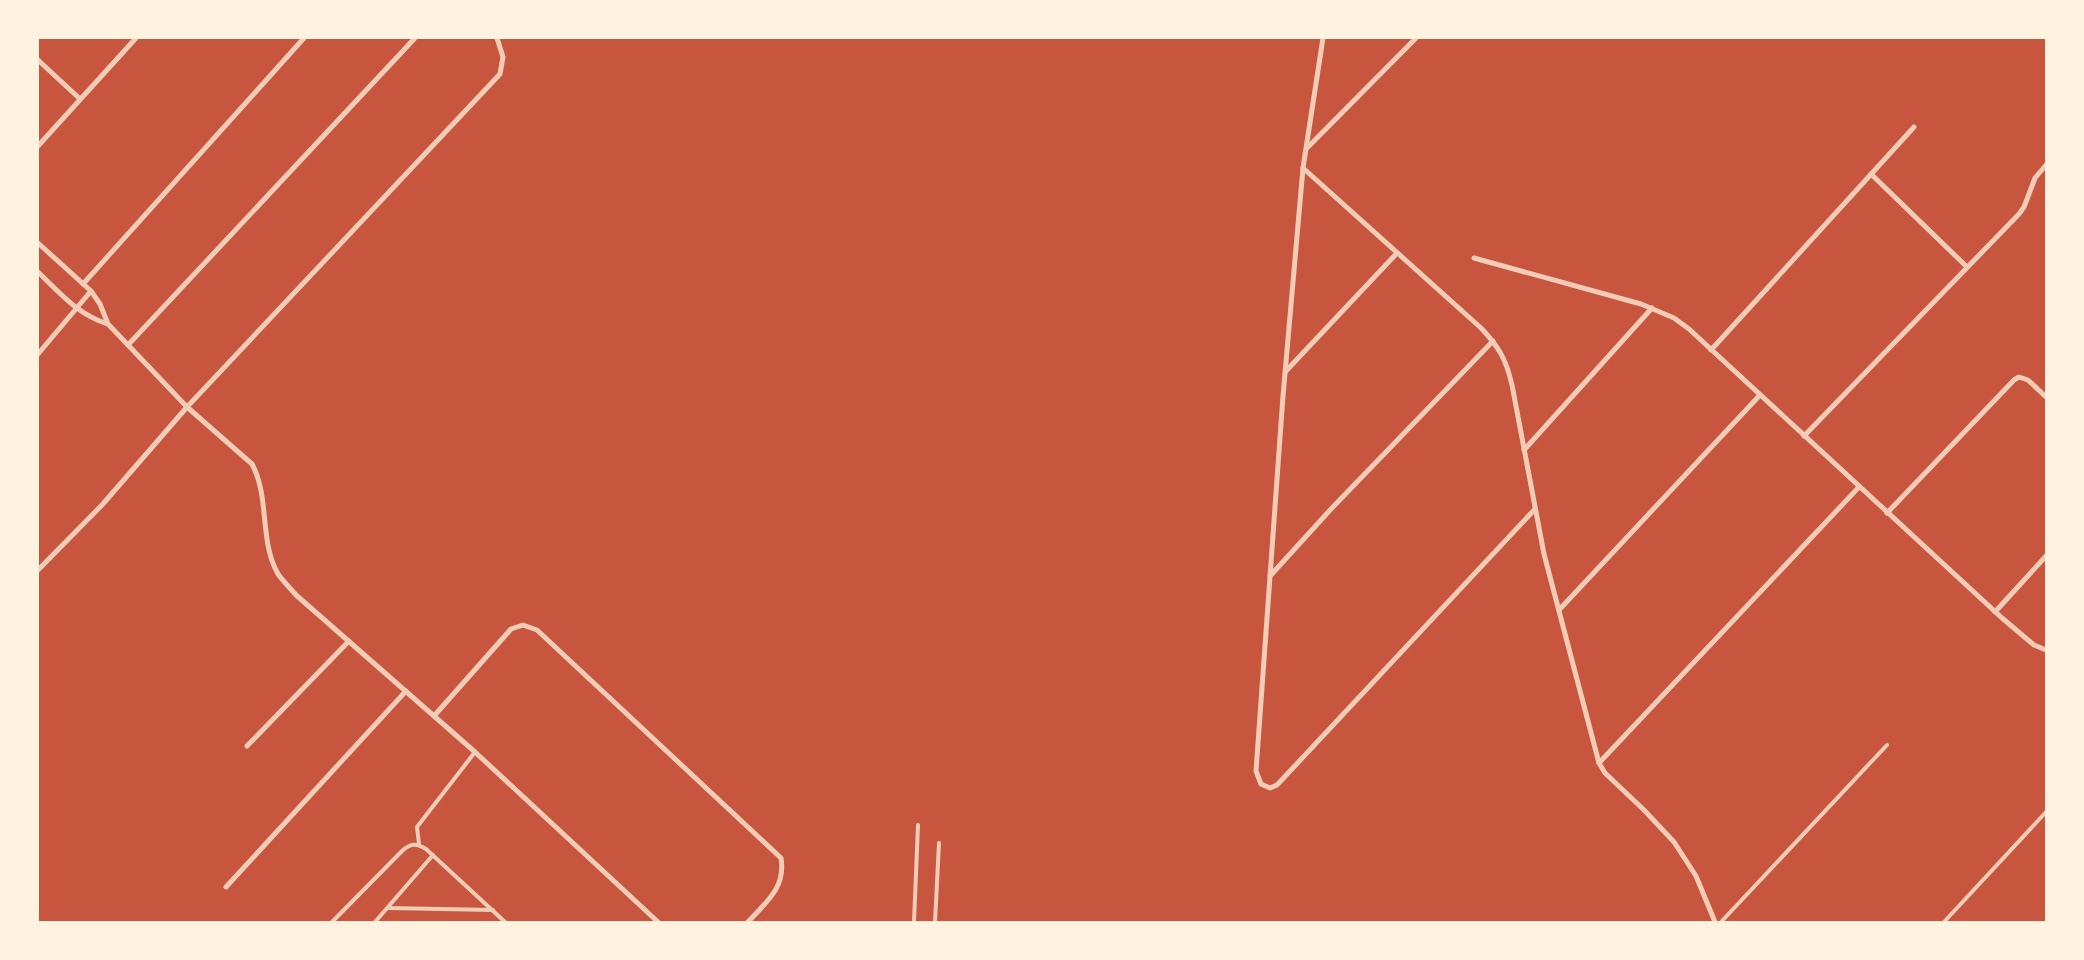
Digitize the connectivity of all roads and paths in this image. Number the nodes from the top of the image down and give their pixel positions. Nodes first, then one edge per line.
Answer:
1 (136, 38) edge
2 (304, 38) edge
3 (415, 38) edge
4 (497, 38) edge
5 (1323, 38) edge
6 (1416, 38) edge
7 (38, 60) edge
8 (80, 99) junction
9 (1914, 126) dead end
10 (38, 146) edge
11 (1306, 148) junction
12 (2046, 165) edge
13 (1303, 168) junction
14 (1870, 174) junction
15 (38, 243) edge
16 (1398, 253) junction
17 (1474, 258) dead end
18 (1967, 267) junction
19 (38, 272) edge
20 (83, 284) junction
21 (91, 291) junction
22 (1652, 308) junction
23 (76, 309) junction
24 (108, 324) junction
25 (1493, 341) junction
26 (128, 345) junction
27 (1711, 350) junction
28 (38, 354) edge
29 (1285, 371) junction
30 (1760, 395) junction
31 (2046, 397) edge
32 (187, 407) junction
33 (1804, 436) junction
34 (1524, 450) junction
35 (1859, 487) junction
36 (1535, 509) junction
37 (1887, 513) junction
38 (2046, 556) edge
39 (38, 570) edge
40 (1270, 576) junction
41 (1558, 610) junction
42 (1995, 612) junction
43 (349, 641) junction
44 (2046, 650) edge
45 (406, 691) junction
46 (434, 716) junction
47 (1886, 745) dead end
48 (247, 746) dead end
49 (475, 752) junction
50 (1599, 763) junction
51 (2046, 812) edge
52 (918, 825) dead end
53 (939, 843) dead end
54 (419, 844) junction
55 (434, 856) junction
56 (226, 887) dead end
57 (388, 908) junction
58 (494, 910) junction
59 (332, 922) edge
60 (375, 922) edge
61 (505, 922) edge
62 (658, 922) edge
63 (748, 922) edge
64 (914, 922) edge
65 (936, 922) edge
66 (1715, 922) edge
67 (1721, 922) edge
68 (1944, 922) edge

1 - 8 street
2 - 20 street
3 - 26 street
4 - 32 street
5 - 11 street
6 - 11 street
7 - 8 street
8 - 10 street
9 - 14 street
11 - 13 street
12 - 18 street
13 - 16 street
13 - 29 street
14 - 18 street
14 - 27 street
15 - 20 street
16 - 25 street
16 - 29 street
17 - 22 street
18 - 33 street
19 - 23 street
20 - 21 street
21 - 23 street
21 - 24 street
22 - 27 street
22 - 34 street
23 - 24 street
23 - 28 street
24 - 26 street
25 - 34 street
25 - 40 street
26 - 32 street
27 - 30 street
29 - 40 street
30 - 33 street
30 - 41 street
31 - 37 street
32 - 39 street
32 - 43 street
33 - 35 street
34 - 36 street
35 - 37 street
35 - 50 street
36 - 40 street
36 - 41 street
37 - 42 street
38 - 42 street
41 - 50 street
42 - 44 street
43 - 45 street
43 - 48 street
45 - 46 street
45 - 56 street
46 - 49 street
46 - 63 street
47 - 67 lane
49 - 54 lane
49 - 62 street
50 - 66 street
51 - 68 lane
52 - 64 lane
53 - 65 lane
54 - 55 lane
54 - 59 lane
55 - 57 lane
55 - 58 lane
57 - 58 lane
57 - 60 lane
58 - 61 lane

